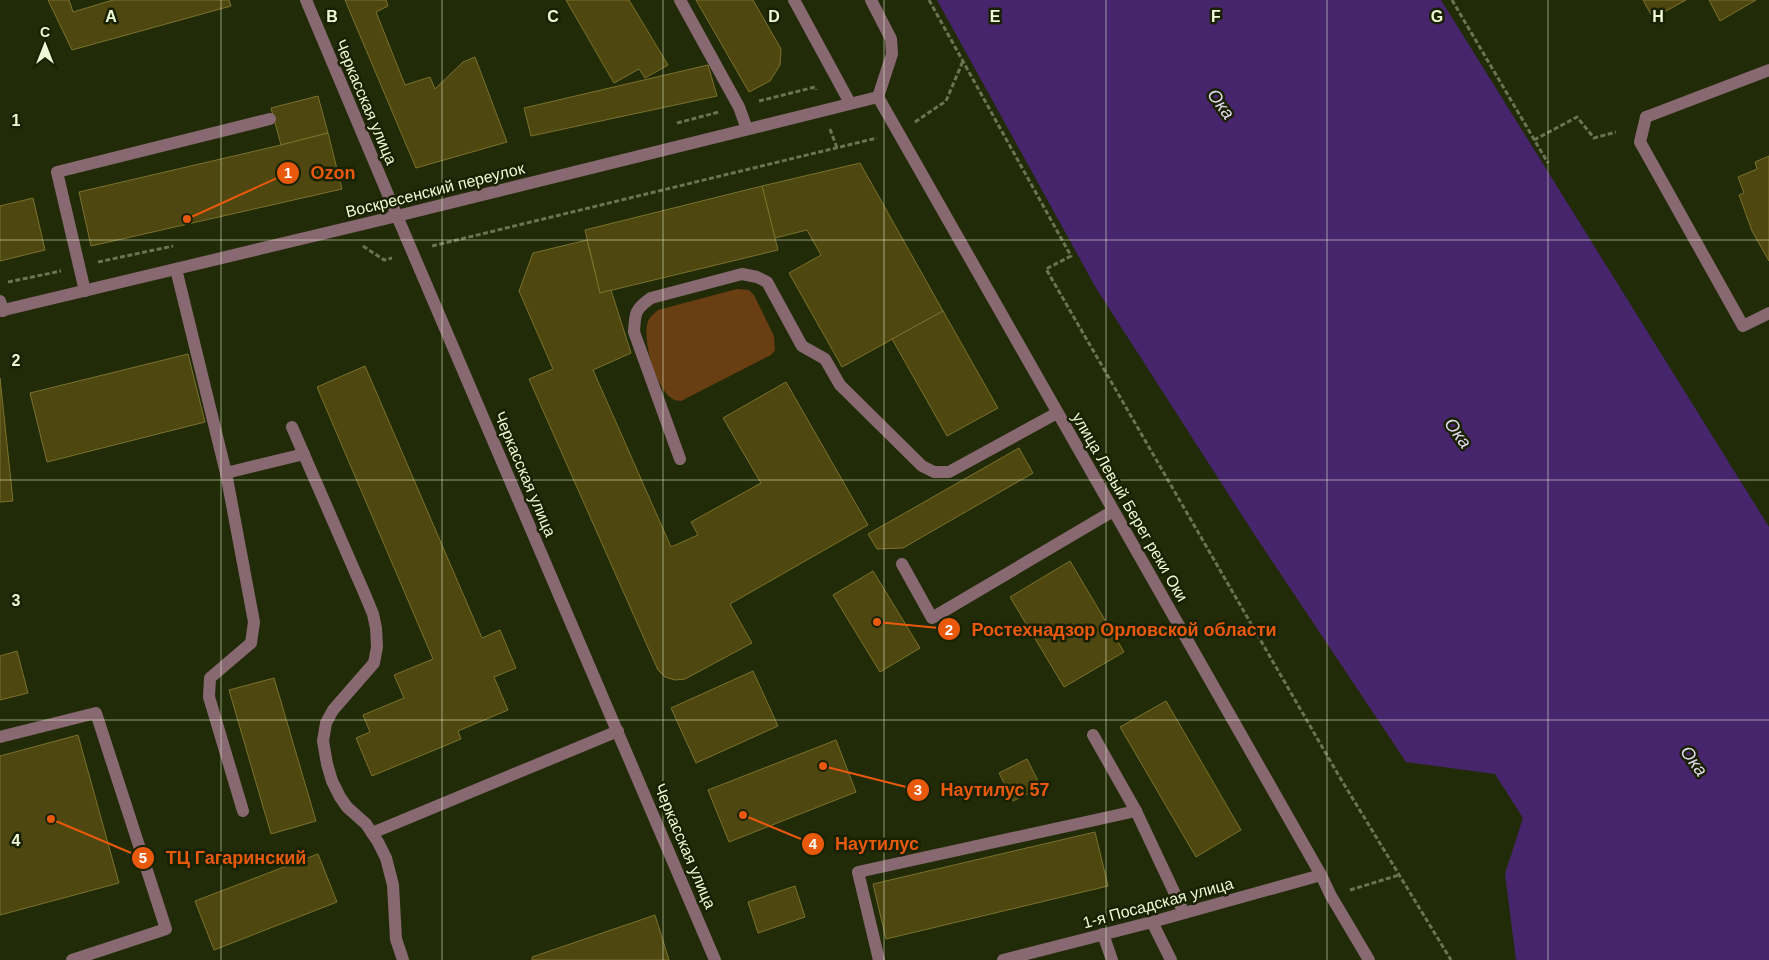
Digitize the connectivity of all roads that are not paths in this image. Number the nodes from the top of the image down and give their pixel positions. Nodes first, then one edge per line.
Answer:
1 (306, 0) edge
2 (680, 0) edge
3 (794, 0) edge
4 (871, 0) edge
5 (1769, 70) edge
6 (878, 97) junction
7 (850, 103) junction
8 (270, 119) dead end
9 (747, 129) junction
10 (397, 216) junction
11 (176, 269) junction
12 (84, 291) junction
13 (1, 308) edge
14 (1769, 313) edge
15 (1057, 413) junction
16 (292, 426) dead end
17 (304, 454) junction
18 (680, 459) dead end
19 (226, 473) junction
20 (1113, 511) junction
21 (902, 564) dead end
22 (618, 731) junction
23 (1093, 735) dead end
24 (0, 738) edge
25 (244, 811) dead end
26 (1136, 811) junction
27 (372, 833) junction
28 (1320, 875) junction
29 (1184, 913) junction
30 (1152, 922) junction
31 (1103, 934) junction
32 (72, 960) edge
33 (403, 960) edge
34 (715, 960) edge
35 (879, 960) edge
36 (1003, 960) edge
37 (1112, 960) edge
38 (1171, 960) edge
39 (1369, 960) edge

1 - 10 street, Черкасская улица
2 - 9 street
3 - 7 street
4 - 6 street
5 - 14 street
6 - 7 street, Воскресенский переулок
6 - 15 street, улица Левый Берег реки Оки
7 - 9 street, Воскресенский переулок
8 - 12 street
9 - 10 street, Воскресенский переулок
10 - 11 street, Воскресенский переулок
10 - 22 street, Черкасская улица
11 - 12 street, Воскресенский переулок
11 - 19 street
12 - 13 street, Воскресенский переулок
15 - 18 street
15 - 20 street, улица Левый Берег реки Оки
16 - 17 street
17 - 19 street
17 - 27 street
19 - 25 street
20 - 21 street
20 - 28 street, улица Левый Берег реки Оки
22 - 27 street
22 - 34 street, Черкасская улица
23 - 26 street
24 - 32 street
26 - 29 street
26 - 35 street
27 - 33 street
28 - 29 street, 1-я Посадская улица
28 - 39 street, улица Левый Берег реки Оки
29 - 30 street, 1-я Посадская улица
30 - 31 street, 1-я Посадская улица
30 - 38 street
31 - 36 street, 1-я Посадская улица
31 - 37 street

